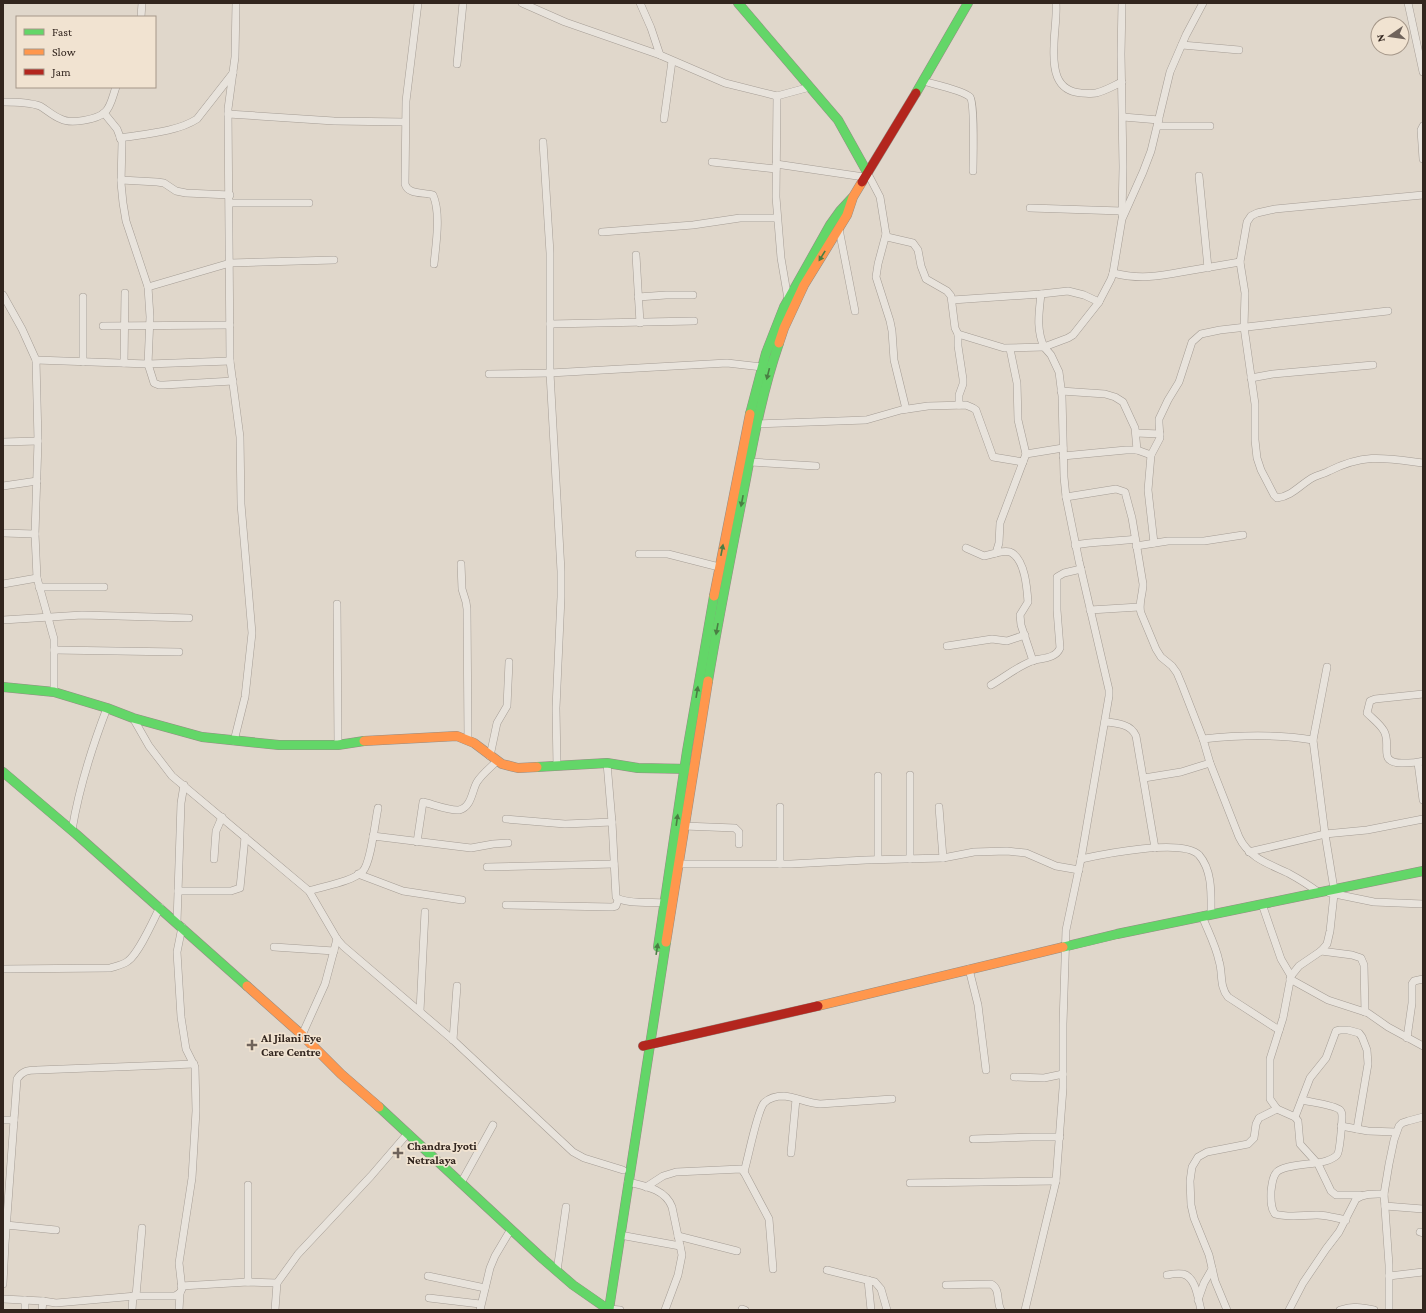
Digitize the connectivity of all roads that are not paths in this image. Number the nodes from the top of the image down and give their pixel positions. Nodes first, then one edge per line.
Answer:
1 (142, 3) edge
2 (236, 3) edge
3 (418, 3) edge
4 (463, 3) edge
5 (522, 3) edge
6 (640, 3) edge
7 (738, 3) edge
8 (968, 3) edge
9 (1056, 3) edge
10 (1122, 3) edge
11 (1203, 3) edge
12 (1408, 3) edge
13 (141, 16) edge
14 (1182, 44) junction
15 (1239, 50) dead end
16 (660, 55) junction
17 (672, 61) junction
18 (457, 64) dead end
19 (1423, 72) edge
20 (233, 73) junction
21 (923, 81) junction
22 (1122, 82) junction
23 (116, 88) edge
24 (810, 88) junction
25 (777, 96) junction
26 (3, 102) edge
27 (104, 113) junction
28 (228, 114) junction
29 (1123, 117) junction
30 (664, 119) dead end
31 (405, 122) junction
32 (1158, 123) junction
33 (1210, 126) dead end
34 (1423, 126) edge
35 (120, 138) junction
36 (543, 142) dead end
37 (1423, 159) edge
38 (712, 162) dead end
39 (776, 166) junction
40 (973, 171) dead end
41 (866, 174) junction
42 (1199, 176) dead end
43 (121, 180) junction
44 (230, 195) junction
45 (1423, 195) edge
46 (853, 197) junction
47 (230, 203) junction
48 (309, 203) dead end
49 (1030, 208) dead end
50 (1122, 215) junction
51 (777, 218) junction
52 (839, 229) junction
53 (602, 232) dead end
54 (886, 234) junction
55 (636, 255) dead end
56 (334, 260) dead end
57 (1240, 262) junction
58 (230, 263) junction
59 (434, 264) dead end
60 (1208, 268) junction
61 (1113, 273) junction
62 (148, 287) junction
63 (125, 293) dead end
64 (1041, 294) junction
65 (3, 295) edge
66 (693, 295) dead end
67 (83, 297) dead end
68 (638, 297) junction
69 (952, 300) junction
70 (788, 301) junction
71 (1100, 302) junction
72 (855, 311) dead end
73 (1388, 311) dead end
74 (694, 322) dead end
75 (640, 323) junction
76 (550, 324) junction
77 (124, 325) junction
78 (150, 325) junction
79 (230, 325) junction
80 (103, 326) dead end
81 (1244, 327) junction
82 (958, 334) junction
83 (1044, 346) junction
84 (1010, 348) junction
85 (36, 360) junction
86 (230, 361) junction
87 (84, 362) junction
88 (124, 363) junction
89 (148, 364) junction
90 (1373, 365) dead end
91 (762, 367) junction
92 (550, 373) junction
93 (489, 374) dead end
94 (1251, 378) junction
95 (233, 381) junction
96 (1061, 391) junction
97 (959, 405) junction
98 (906, 409) junction
99 (757, 424) junction
100 (1136, 433) junction
101 (1160, 434) junction
102 (38, 441) junction
103 (3, 442) edge
104 (1063, 448) junction
105 (1137, 450) junction
106 (1026, 454) junction
107 (1151, 455) junction
108 (1063, 456) junction
109 (750, 462) junction
110 (1023, 462) junction
111 (1423, 463) edge
112 (816, 466) dead end
113 (37, 481) junction
114 (3, 486) edge
115 (1066, 497) junction
116 (3, 533) edge
117 (35, 534) junction
118 (1243, 535) dead end
119 (1136, 543) junction
120 (1154, 543) junction
121 (1075, 545) junction
122 (966, 548) dead end
123 (996, 553) junction
124 (639, 554) dead end
125 (461, 564) dead end
126 (719, 566) junction
127 (1081, 569) junction
128 (37, 578) junction
129 (3, 584) edge
130 (39, 587) junction
131 (104, 587) dead end
132 (337, 604) dead end
133 (1139, 607) junction
134 (1090, 610) junction
135 (49, 616) junction
136 (189, 618) dead end
137 (3, 620) edge
138 (1025, 635) junction
139 (947, 646) dead end
140 (54, 650) junction
141 (179, 652) dead end
142 (1033, 661) junction
143 (509, 662) dead end
144 (1326, 667) dead end
145 (990, 685) dead end
146 (3, 687) edge
147 (54, 692) junction
148 (1423, 694) edge
149 (107, 708) junction
150 (133, 718) junction
151 (1105, 722) junction
152 (468, 739) junction
153 (1203, 739) junction
154 (1313, 740) junction
155 (234, 741) junction
156 (338, 745) junction
157 (494, 759) junction
158 (1420, 762) edge
159 (607, 763) junction
160 (1210, 763) junction
161 (557, 766) junction
162 (689, 769) junction
163 (3, 772) edge
164 (910, 775) dead end
165 (878, 776) dead end
166 (1144, 778) junction
167 (184, 785) junction
168 (1423, 800) edge
169 (780, 807) dead end
170 (939, 807) dead end
171 (378, 808) dead end
172 (222, 817) junction
173 (506, 819) dead end
174 (1423, 819) edge
175 (612, 822) junction
176 (684, 826) junction
177 (72, 830) junction
178 (1325, 834) junction
179 (373, 836) junction
180 (245, 837) junction
181 (417, 842) junction
182 (508, 843) dead end
183 (739, 844) dead end
184 (1155, 848) junction
185 (1249, 852) junction
186 (943, 858) junction
187 (214, 859) dead end
188 (878, 859) junction
189 (910, 859) junction
190 (1082, 859) junction
191 (614, 864) junction
192 (678, 864) junction
193 (780, 864) junction
194 (487, 867) dead end
195 (1079, 870) junction
196 (1423, 871) edge
197 (358, 874) junction
198 (178, 891) junction
199 (309, 891) junction
200 (1327, 891) junction
201 (462, 900) dead end
202 (618, 900) junction
203 (664, 903) junction
204 (1262, 904) junction
205 (1423, 904) edge
206 (506, 905) dead end
207 (160, 907) junction
208 (425, 912) dead end
209 (1206, 916) junction
210 (179, 925) junction
211 (337, 939) junction
212 (1065, 946) junction
213 (274, 947) dead end
214 (334, 951) junction
215 (1321, 951) junction
216 (3, 968) edge
217 (969, 969) junction
218 (1291, 977) junction
219 (1423, 979) edge
220 (457, 986) dead end
221 (420, 1011) junction
222 (1366, 1012) junction
223 (1279, 1030) junction
224 (302, 1035) junction
225 (1407, 1038) junction
226 (453, 1040) junction
227 (646, 1046) junction
228 (1423, 1046) edge
229 (194, 1064) junction
230 (986, 1070) dead end
231 (1063, 1074) junction
232 (1014, 1077) dead end
233 (796, 1099) junction
234 (892, 1099) dead end
235 (1302, 1100) junction
236 (1277, 1109) junction
237 (1295, 1117) junction
238 (1423, 1117) edge
239 (3, 1120) edge
240 (14, 1120) junction
241 (493, 1125) dead end
242 (1341, 1126) junction
243 (1357, 1129) junction
244 (1396, 1132) junction
245 (408, 1133) junction
246 (1060, 1138) junction
247 (973, 1139) dead end
248 (790, 1153) dead end
249 (1318, 1164) junction
250 (623, 1170) junction
251 (744, 1172) junction
252 (7, 1173) edge
253 (1056, 1181) junction
254 (628, 1182) junction
255 (461, 1183) junction
256 (910, 1183) dead end
257 (248, 1185) dead end
258 (646, 1187) junction
259 (1384, 1194) junction
260 (1360, 1195) junction
261 (566, 1206) dead end
262 (1385, 1206) junction
263 (1423, 1209) edge
264 (1346, 1220) junction
265 (6, 1225) junction
266 (142, 1228) dead end
267 (511, 1229) junction
268 (56, 1230) dead end
269 (620, 1235) junction
270 (678, 1236) junction
271 (4, 1244) edge
272 (680, 1246) junction
273 (736, 1251) dead end
274 (773, 1269) dead end
275 (1212, 1269) junction
276 (827, 1270) dead end
277 (556, 1271) junction
278 (1423, 1272) edge
279 (1167, 1275) dead end
280 (428, 1276) dead end
281 (1389, 1276) junction
282 (868, 1280) junction
283 (248, 1282) junction
284 (277, 1283) junction
285 (3, 1284) edge
286 (946, 1285) dead end
287 (485, 1288) junction
288 (181, 1289) junction
289 (134, 1296) junction
290 (429, 1298) dead end
291 (3, 1299) edge
292 (25, 1300) junction
293 (1198, 1300) junction
294 (43, 1301) junction
295 (56, 1306) edge
296 (480, 1307) edge
297 (605, 1309) edge
298 (24, 1310) edge
299 (42, 1310) edge
300 (132, 1310) edge
301 (179, 1310) edge
302 (275, 1310) edge
303 (620, 1310) edge
304 (664, 1310) edge
305 (871, 1310) edge
306 (888, 1310) edge
307 (1001, 1310) edge
308 (1025, 1310) edge
309 (1202, 1310) edge
310 (1227, 1310) edge
311 (1289, 1310) edge
312 (1340, 1310) edge
313 (1374, 1310) edge
314 (1389, 1310) edge

1 - 13 street
2 - 20 street
3 - 31 street
4 - 18 street
5 - 16 street
6 - 16 street
7 - 24 main road
8 - 21 main road
9 - 22 street
10 - 22 street
11 - 14 street
12 - 19 street
14 - 15 street
14 - 32 street
16 - 17 street
17 - 25 street
17 - 30 street
20 - 28 street
20 - 35 street
21 - 40 street
21 - 41 main road
22 - 29 street
23 - 27 street
24 - 25 street
24 - 41 main road
25 - 39 street
26 - 27 street
27 - 35 street
28 - 31 street
28 - 44 street
29 - 32 street
29 - 50 street
31 - 59 street
32 - 33 street
32 - 50 street
34 - 37 street
35 - 43 street
36 - 76 street
38 - 39 street
39 - 41 street
39 - 51 street
41 - 46 main road
41 - 54 street
42 - 60 street
43 - 44 street
43 - 62 street
44 - 47 street
45 - 57 street
46 - 52 main road
46 - 70 main road
47 - 48 street
47 - 58 street
49 - 50 street
50 - 61 street
51 - 53 street
51 - 70 street
52 - 72 street
52 -> 99 main road
54 - 69 street
54 - 98 street
55 - 68 street
56 - 58 street
57 - 60 street
57 - 81 street
58 - 62 street
58 - 79 street
60 - 61 street
61 - 71 street
62 - 78 street
63 - 77 street
64 - 69 street
64 - 71 street
64 - 83 street
65 - 85 street
66 - 68 street
67 - 87 street
68 - 75 street
69 - 82 street
70 - 91 main road
71 - 83 street
73 - 81 street
74 - 75 street
75 - 76 street
76 - 92 street
77 - 78 street
77 - 80 street
77 - 88 street
78 - 79 street
78 - 89 street
79 - 86 street
81 - 94 street
81 - 101 street
82 - 84 street
82 - 97 street
83 - 84 street
83 - 96 street
84 - 106 street
85 - 87 street
85 - 102 street
86 - 89 street
86 - 95 street
87 - 88 street
88 - 89 street
89 - 95 street
90 - 94 street
91 - 92 street
126 -> 91 main road
92 - 93 street
92 - 161 street
94 - 111 street
95 - 155 street
96 - 100 street
96 - 104 street
97 - 98 street
97 - 110 street
98 - 99 street
99 - 109 main road
100 - 101 street
100 - 105 street
101 - 107 street
102 - 103 street
102 - 113 street
104 - 106 street
104 - 108 street
105 - 107 street
105 - 108 street
106 - 110 street
107 - 120 street
108 - 115 street
109 - 112 street
109 -> 162 main road
110 - 123 street
113 - 114 street
113 - 117 street
115 - 119 street
115 - 121 street
116 - 117 street
117 - 128 street
118 - 120 street
119 - 120 street
119 - 121 street
119 - 133 street
121 - 127 street
122 - 123 street
123 - 138 street
124 - 126 street
125 - 152 street
162 -> 126 main road
127 - 134 street
127 - 142 street
128 - 129 street
128 - 130 street
130 - 131 street
130 - 135 street
132 - 156 street
133 - 134 street
133 - 153 street
134 - 151 street
135 - 136 street
135 - 137 street
135 - 140 street
138 - 139 street
138 - 142 street
140 - 141 street
140 - 147 street
142 - 145 street
143 - 157 street
144 - 154 street
146 - 147 main road
147 - 149 main road
148 - 158 street
149 - 150 main road
149 - 177 street
150 - 155 main road
150 - 167 street
151 - 166 street
151 - 190 street
152 - 156 main road
152 - 157 main road
153 - 154 street
153 - 160 street
154 - 178 street
155 - 156 main road
157 - 161 main road
157 - 181 street
158 - 168 street
159 - 161 main road
159 - 162 main road
159 - 175 street
160 - 166 street
160 - 185 street
162 - 176 main road
203 -> 162 main road
163 - 177 main road
164 - 189 street
165 - 188 street
166 - 184 street
167 - 172 street
167 - 198 street
169 - 193 street
170 - 186 street
171 - 179 street
172 - 180 street
172 - 187 street
173 - 175 street
174 - 178 street
175 - 191 street
176 - 183 street
176 - 192 main road
177 - 207 main road
178 - 185 street
178 - 200 street
179 - 181 street
179 - 197 street
180 - 198 street
180 - 199 street
181 - 182 street
184 - 190 street
184 - 209 street
185 - 200 street
186 - 189 street
186 - 195 street
188 - 189 street
188 - 193 street
190 - 195 street
191 - 194 street
191 - 202 street
192 - 193 street
192 - 227 main road
195 - 212 street
196 - 200 main road
197 - 199 street
197 - 201 street
198 - 210 street
199 - 211 street
200 - 204 main road
200 - 205 street
200 - 215 street
202 - 203 street
202 - 206 street
227 -> 203 main road
204 - 209 main road
204 - 218 street
207 - 210 main road
207 - 216 street
208 - 221 street
209 - 212 main road
209 - 223 street
210 - 224 main road
210 - 229 street
211 - 214 street
211 - 221 street
212 - 217 main road
212 - 231 street
213 - 214 street
214 - 224 street
215 - 218 street
215 - 222 street
217 - 227 main road
217 - 230 street
218 - 222 street
218 - 223 street
219 - 225 street
220 - 226 street
221 - 226 street
222 - 225 street
223 - 236 street
224 - 245 main road
225 - 228 street
226 - 250 street
227 - 250 main road
227 - 254 main road
229 - 240 street
229 - 288 street
231 - 232 street
231 - 246 street
233 - 234 street
233 - 248 street
233 - 251 street
235 - 237 street
235 - 242 street
235 - 243 street
236 - 237 street
236 - 275 street
237 - 249 street
238 - 244 street
239 - 240 street
240 - 252 street
241 - 255 street
242 - 243 street
242 - 249 street
243 - 244 street
244 - 259 street
245 - 255 main road
245 - 284 street
246 - 247 street
246 - 253 street
249 - 260 street
249 - 264 street
250 - 297 main road
251 - 258 street
251 - 274 street
252 - 265 street
253 - 256 street
253 - 308 street
254 - 258 street
254 - 269 main road
255 - 267 main road
257 - 283 street
258 - 270 street
259 - 260 street
259 - 262 street
260 - 264 street
261 - 277 street
262 - 263 street
262 - 281 street
264 - 311 street
265 - 268 street
265 - 271 street
266 - 289 street
267 - 277 main road
267 - 287 street
269 - 272 street
269 - 297 main road
270 - 272 street
270 - 273 street
271 - 285 street
272 - 304 street
275 - 293 street
275 - 310 street
276 - 282 street
277 - 297 main road
278 - 281 street
279 - 293 street
280 - 287 street
281 - 314 street
282 - 305 street
282 - 306 street
283 - 284 street
283 - 288 street
284 - 302 street
286 - 307 street
287 - 296 street
288 - 289 street
288 - 301 street
289 - 295 street
289 - 300 street
290 - 296 street
291 - 292 street
292 - 294 street
292 - 298 street
293 - 309 street
294 - 295 street
294 - 299 street
297 - 303 street
312 - 313 street

